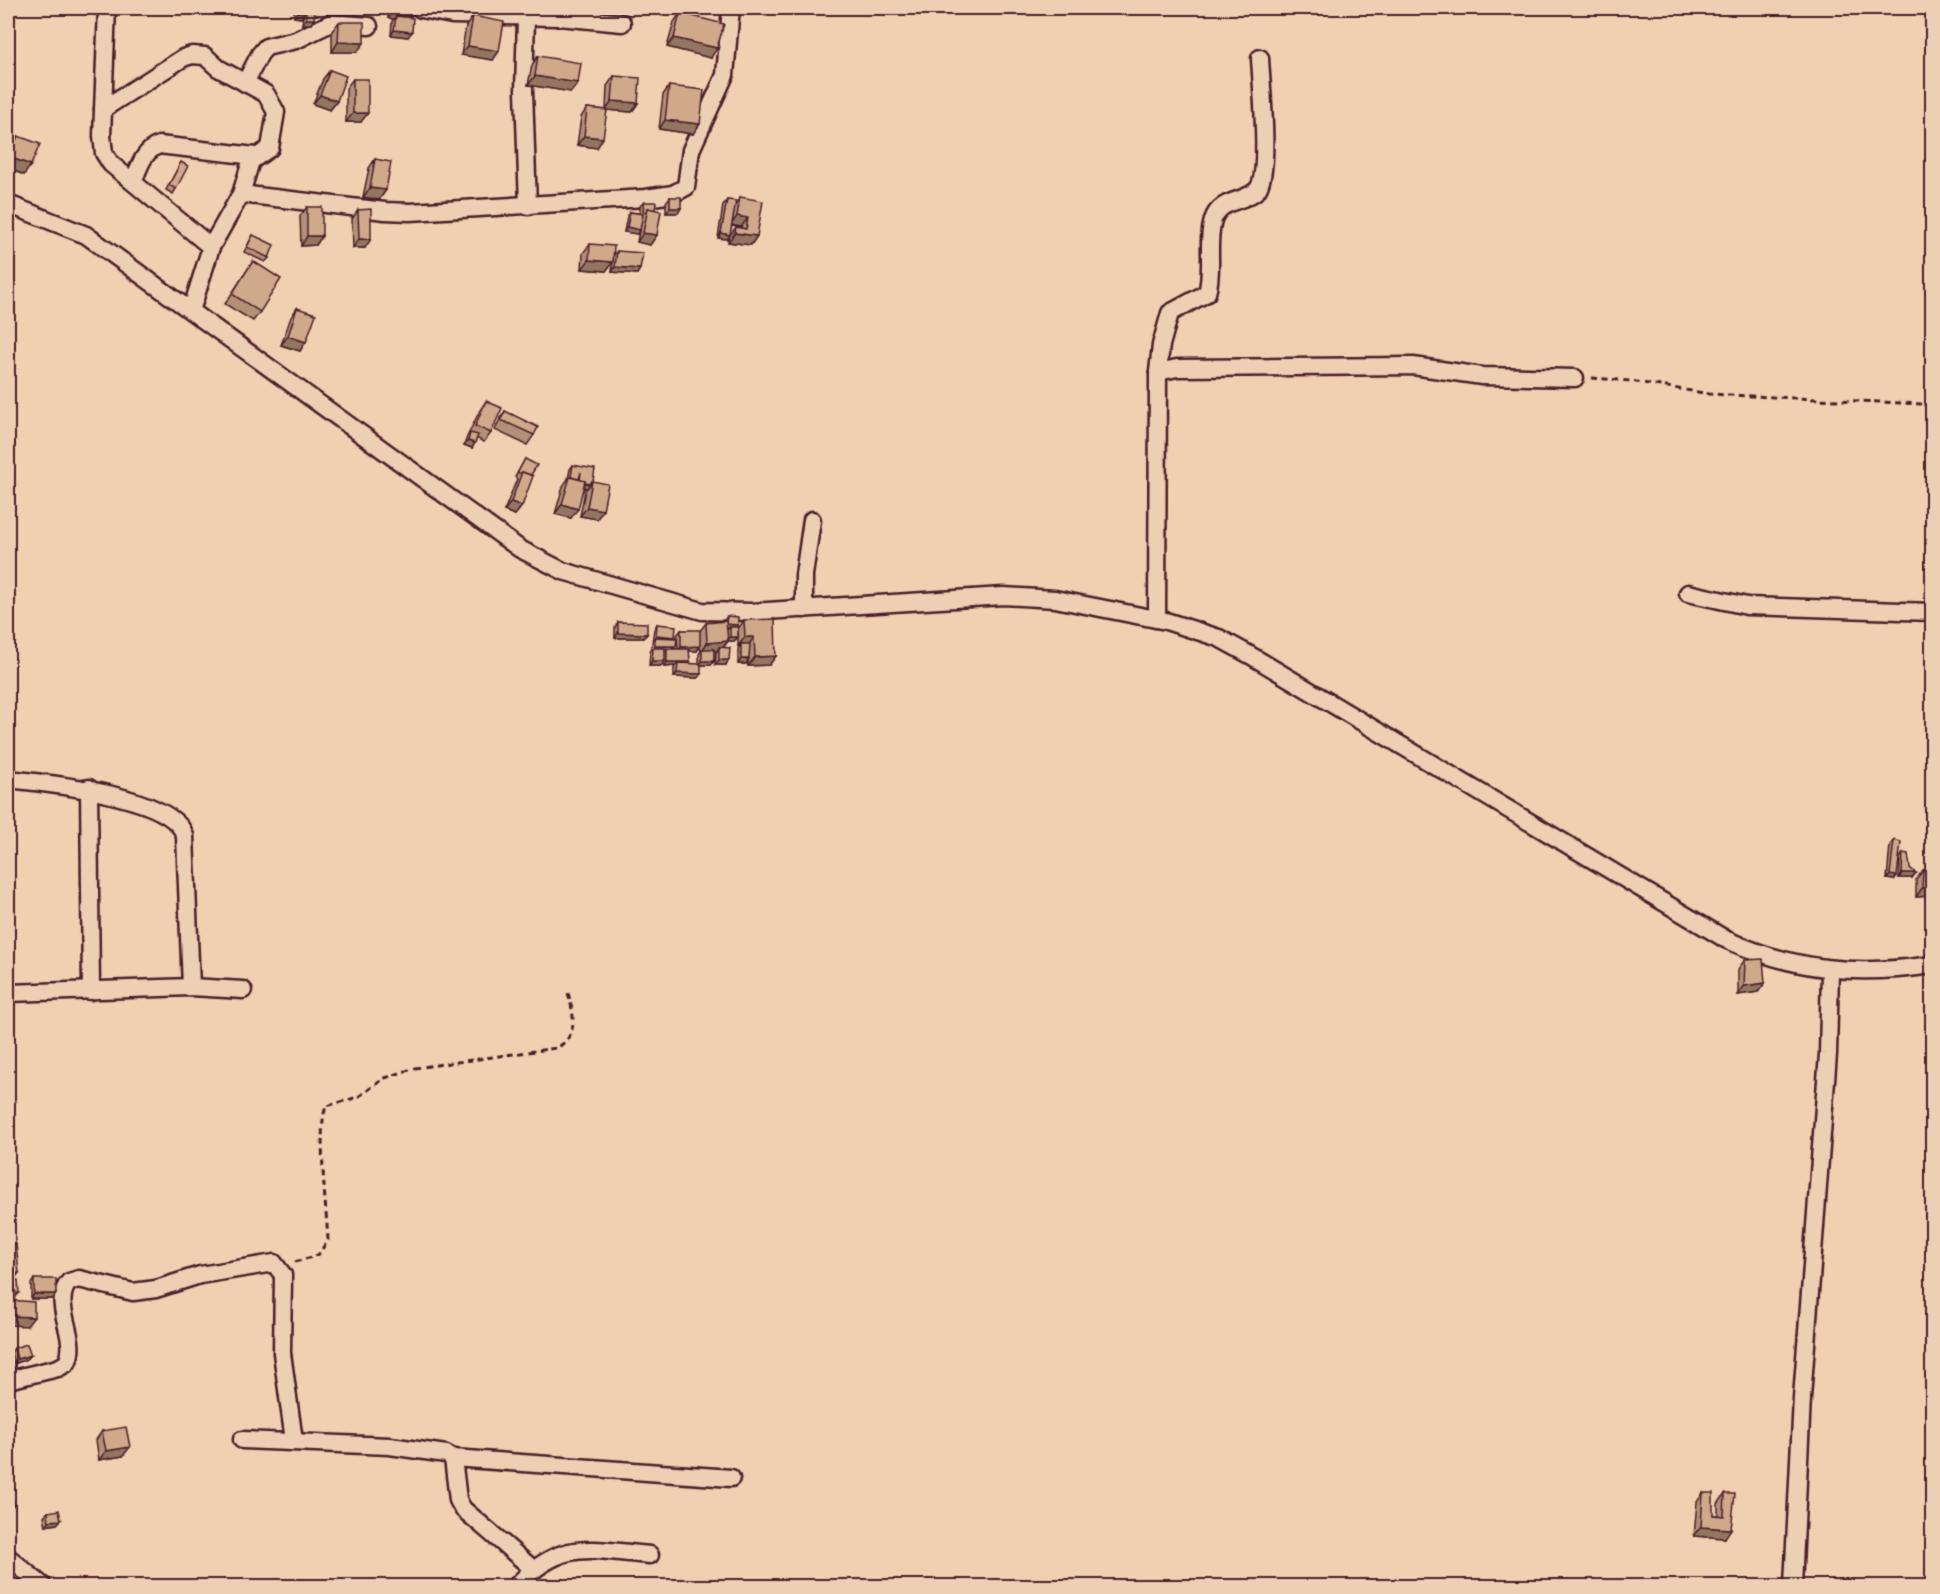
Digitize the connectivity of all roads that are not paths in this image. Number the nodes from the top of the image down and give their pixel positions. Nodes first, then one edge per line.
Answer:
1 (107, 8) edge
2 (731, 8) edge
3 (421, 9) edge
4 (478, 12) edge
5 (526, 17) junction
6 (622, 23) dead end
7 (369, 26) dead end
8 (1260, 58) dead end
9 (245, 83) junction
10 (103, 109) junction
11 (255, 156) junction
12 (133, 182) junction
13 (241, 194) junction
14 (8, 204) edge
15 (528, 206) junction
16 (211, 247) junction
17 (191, 311) junction
18 (1158, 372) junction
19 (1575, 378) road end
20 (812, 520) dead end
21 (1688, 593) dead end
22 (804, 609) junction
23 (1157, 610) junction
24 (1932, 612) edge
25 (8, 779) edge
26 (89, 788) junction
27 (1932, 965) edge
28 (1830, 971) junction
29 (191, 987) junction
30 (243, 990) dead end
31 (91, 991) junction
32 (8, 993) edge
33 (8, 1380) edge
34 (242, 1440) dead end
35 (294, 1441) junction
36 (453, 1458) junction
37 (731, 1478) dead end
38 (650, 1555) dead end
39 (8, 1557) edge
40 (532, 1569) junction
41 (43, 1587) edge
42 (516, 1587) edge
43 (1793, 1587) edge

1 - 10 street
2 - 15 street
3 - 4 street
4 - 5 street
5 - 6 street
5 - 15 street
7 - 9 street
8 - 18 street
9 - 10 street
9 - 11 street
10 - 12 street
11 - 12 street
11 - 13 street
12 - 16 street
13 - 15 street
13 - 16 street
14 - 17 street
16 - 17 street
17 - 22 street
18 - 19 street
18 - 23 street
20 - 22 street
21 - 24 street
22 - 23 street
23 - 28 street
25 - 26 street
26 - 29 street
26 - 31 street
27 - 28 street
28 - 43 street
29 - 30 street
29 - 31 street
31 - 32 street
33 - 35 street
34 - 35 street
35 - 36 street
36 - 37 street
36 - 40 street
38 - 40 street
39 - 41 street
40 - 42 street

